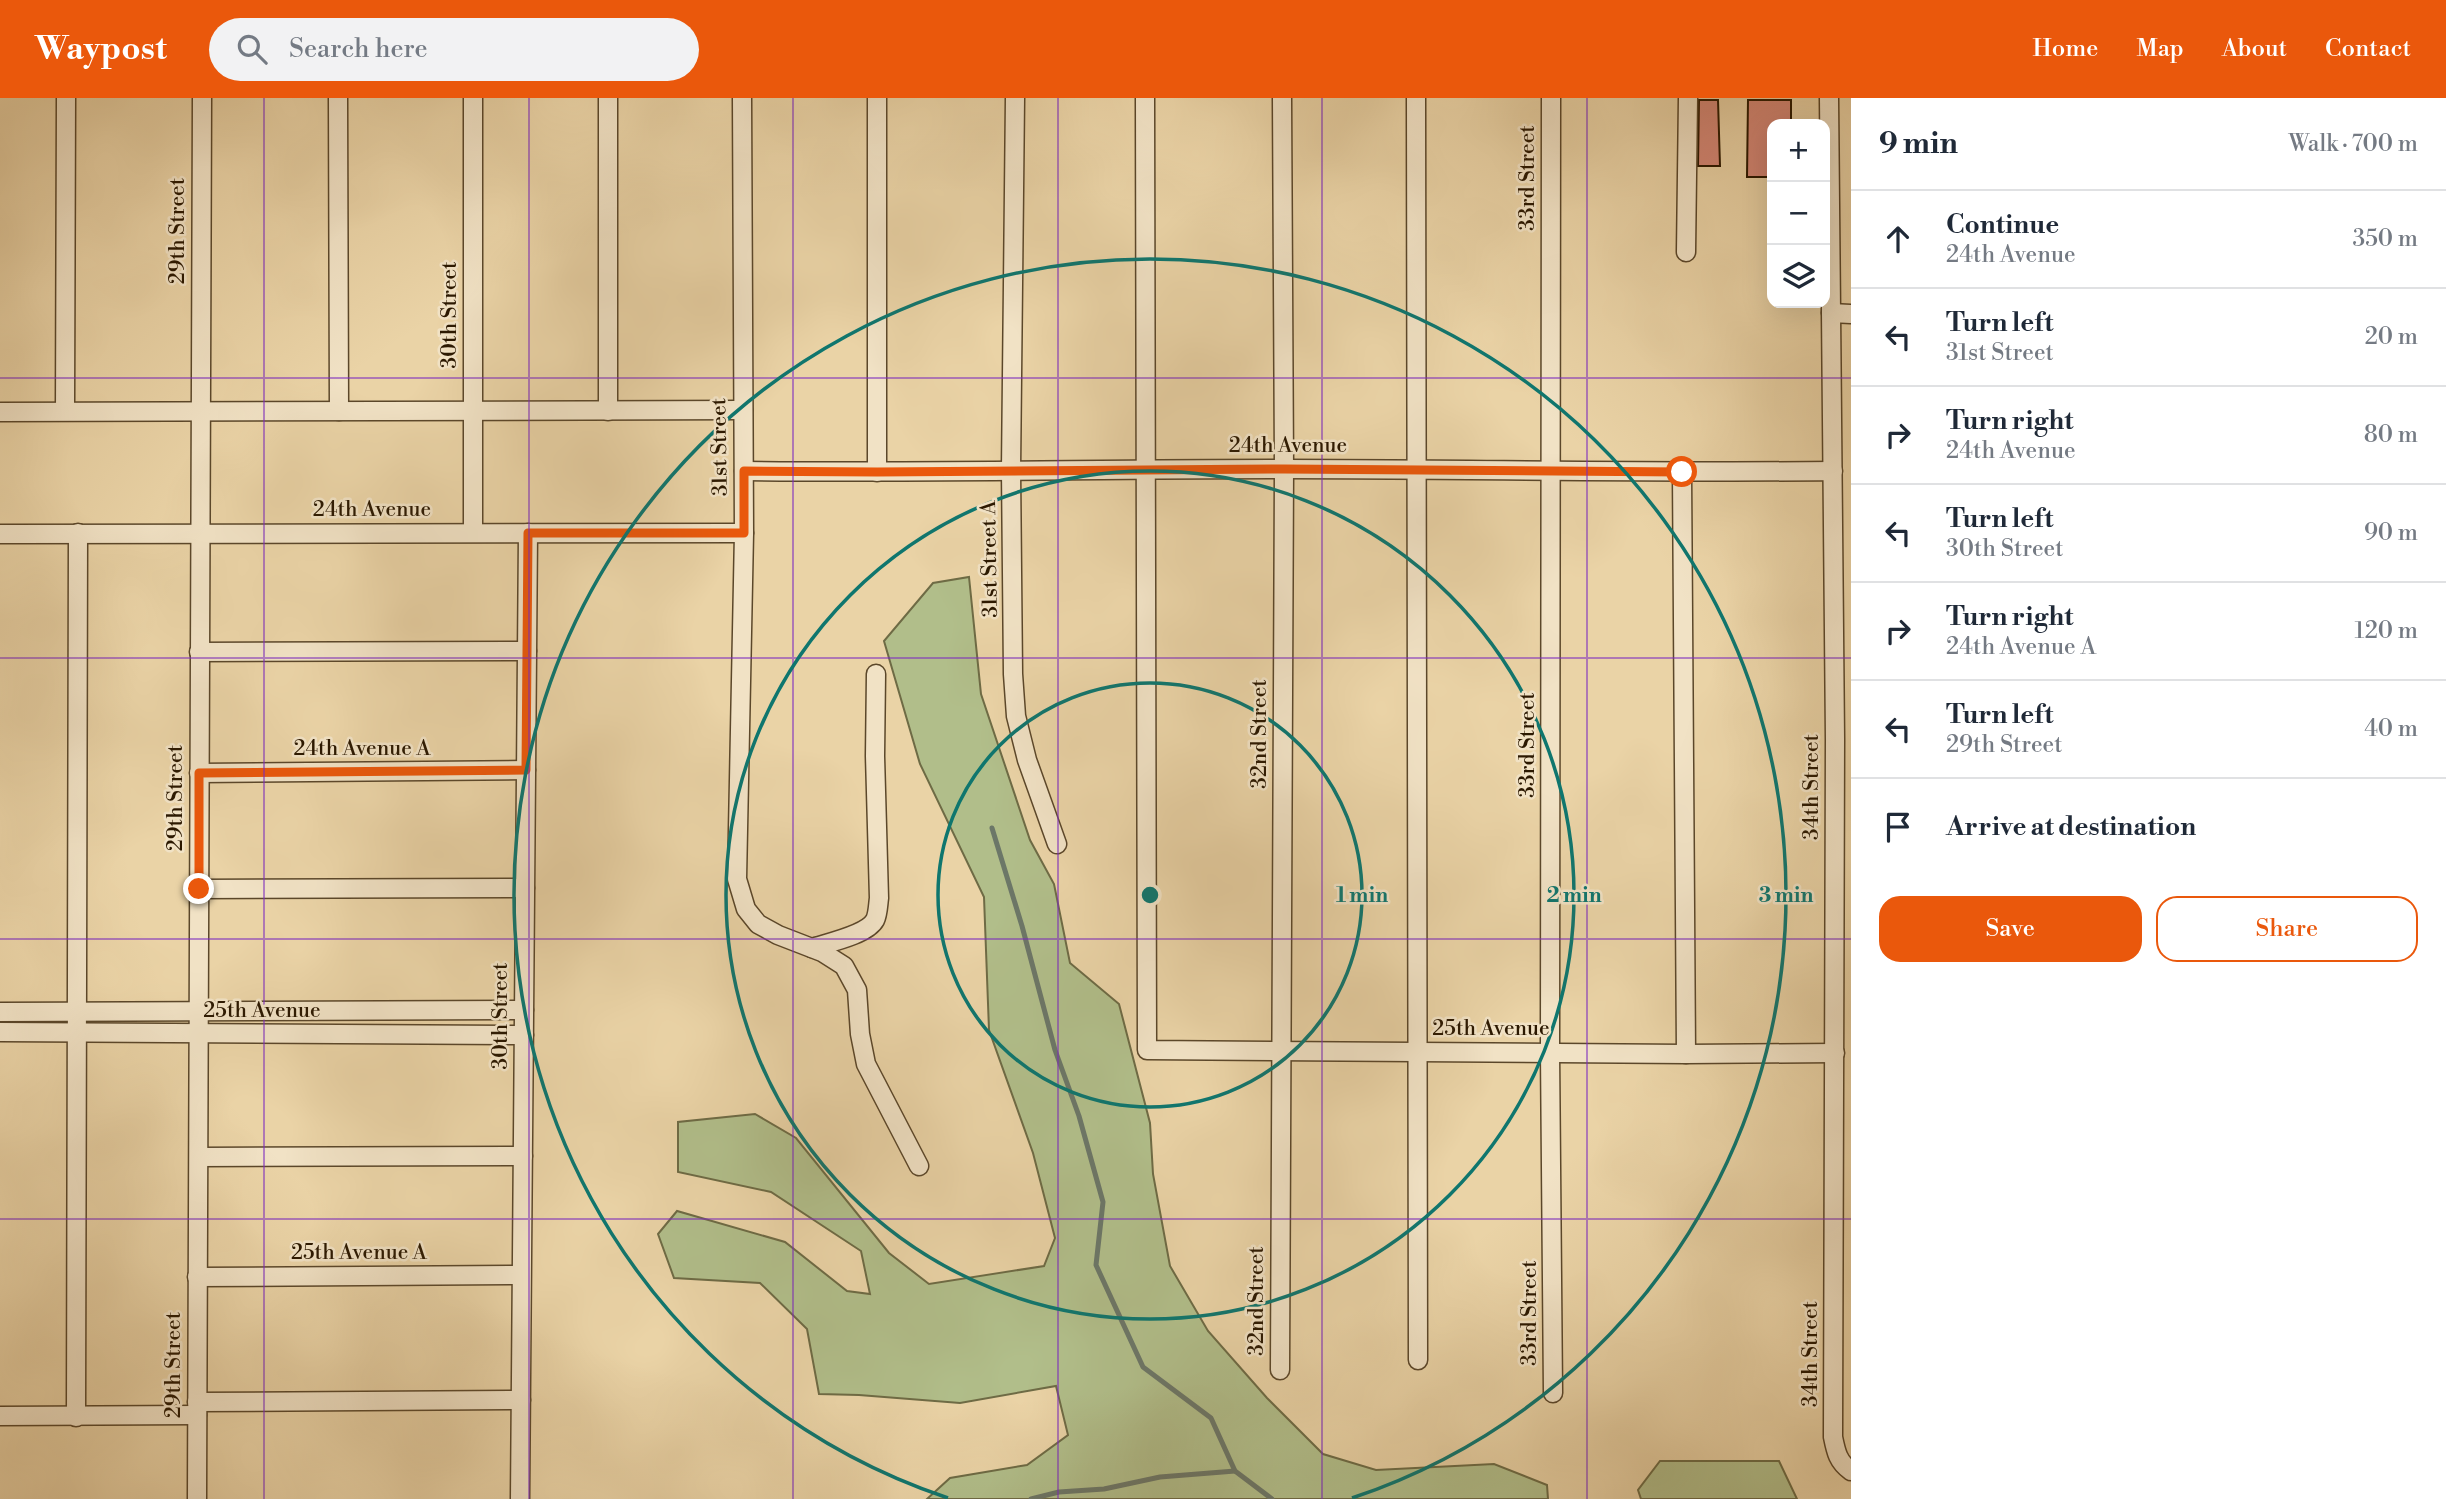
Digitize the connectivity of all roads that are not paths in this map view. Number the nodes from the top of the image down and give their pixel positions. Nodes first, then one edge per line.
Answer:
1 (66, 98) edge
2 (202, 98) edge
3 (338, 98) edge
4 (473, 98) edge
5 (608, 98) edge
6 (742, 98) edge
7 (877, 98) edge
8 (1015, 98) edge
9 (1145, 98) edge
10 (1282, 98) edge
11 (1416, 98) edge
12 (1551, 98) edge
13 (1688, 98) edge
14 (1829, 98) edge
15 (1686, 252) dead end
16 (1831, 313) junction
17 (1851, 314) edge
18 (743, 410) junction
19 (65, 411) junction
20 (339, 411) junction
21 (608, 411) junction
22 (0, 412) edge
23 (201, 412) junction
24 (473, 412) junction
25 (1284, 469) junction
26 (1012, 470) junction
27 (1146, 470) junction
28 (1417, 470) junction
29 (1550, 470) junction
30 (744, 471) junction
31 (1833, 471) junction
32 (877, 472) junction
33 (1682, 472) junction
34 (200, 532) junction
35 (473, 532) junction
36 (78, 533) junction
37 (528, 533) junction
38 (744, 533) junction
39 (0, 534) edge
40 (527, 651) junction
41 (199, 652) junction
42 (876, 674) dead end
43 (1843, 739) edge
44 (526, 770) junction
45 (199, 773) junction
46 (1057, 844) dead end
47 (525, 888) junction
48 (199, 889) junction
49 (811, 948) junction
50 (198, 1010) junction
51 (524, 1010) junction
52 (78, 1011) junction
53 (0, 1012) edge
54 (0, 1032) edge
55 (77, 1032) junction
56 (197, 1033) junction
57 (524, 1035) junction
58 (1281, 1050) junction
59 (1416, 1051) junction
60 (1550, 1052) junction
61 (1835, 1053) junction
62 (1686, 1054) junction
63 (523, 1156) junction
64 (199, 1157) junction
65 (919, 1166) dead end
66 (521, 1275) junction
67 (197, 1277) junction
68 (1418, 1360) dead end
69 (1280, 1370) dead end
70 (1553, 1393) dead end
71 (521, 1400) junction
72 (197, 1409) junction
73 (0, 1416) edge
74 (76, 1417) junction
75 (1851, 1471) edge
76 (197, 1499) edge
77 (520, 1499) edge

1 - 19 street
2 - 23 street, 29th Street
3 - 20 street
4 - 24 street, 30th Street
5 - 21 street
6 - 18 street, 31st Street
7 - 32 street
8 - 26 street, 31st Street A
9 - 27 street
10 - 25 street, 32nd Street
11 - 28 street
12 - 29 street, 33rd Street
13 - 15 street
14 - 16 street, 34th Street
16 - 17 street
16 - 31 street, 34th Street
18 - 21 street
18 - 30 street, 31st Street
19 - 22 street
19 - 23 street
20 - 23 street
20 - 24 street
21 - 24 street
23 - 34 street, 29th Street
24 - 35 street, 30th Street
25 - 27 street, 24th Avenue
25 - 28 street, 24th Avenue
25 - 58 street, 32nd Street
26 - 27 street, 24th Avenue
26 - 32 street, 24th Avenue
26 - 46 street, 31st Street A
27 - 58 street, 25th Avenue
28 - 29 street, 24th Avenue
28 - 59 street
29 - 33 street, 24th Avenue
29 - 60 street, 33rd Street
30 - 32 street, 24th Avenue
30 - 38 street, 31st Street
31 - 33 street, 24th Avenue
31 - 43 street, 34th Street
33 - 62 street
34 - 35 street, 24th Avenue
34 - 36 street, 24th Avenue
34 - 41 street, 29th Street
35 - 37 street, 24th Avenue
36 - 39 street, 24th Avenue
36 - 52 street
37 - 38 street, 24th Avenue
37 - 40 street, 30th Street
38 - 49 street, 31st Street
40 - 41 street
40 - 44 street, 30th Street
41 - 45 street, 29th Street
42 - 49 street
43 - 61 street, 34th Street
44 - 45 street, 24th Avenue A
44 - 47 street, 30th Street
45 - 48 street, 29th Street
47 - 48 street
47 - 51 street, 30th Street
48 - 50 street, 29th Street
49 - 65 street
50 - 51 street, 25th Avenue
50 - 52 street, 25th Avenue
50 - 56 street, 29th Street
51 - 57 street, 30th Street
52 - 53 street, 25th Avenue
52 - 55 street
54 - 55 street, 25th Avenue
55 - 56 street, 25th Avenue
55 - 74 street
56 - 57 street, 25th Avenue
56 - 64 street, 29th Street
57 - 63 street, 30th Street
58 - 59 street, 25th Avenue
58 - 69 street, 32nd Street
59 - 60 street, 25th Avenue
59 - 68 street
60 - 62 street, 25th Avenue
60 - 70 street, 33rd Street
61 - 62 street, 25th Avenue
61 - 75 street, 34th Street
63 - 64 street
63 - 66 street, 30th Street
64 - 67 street, 29th Street
66 - 67 street, 25th Avenue A
66 - 71 street, 30th Street
67 - 72 street, 29th Street
71 - 72 street
71 - 77 street, 30th Street
72 - 74 street
72 - 76 street, 29th Street
73 - 74 street

